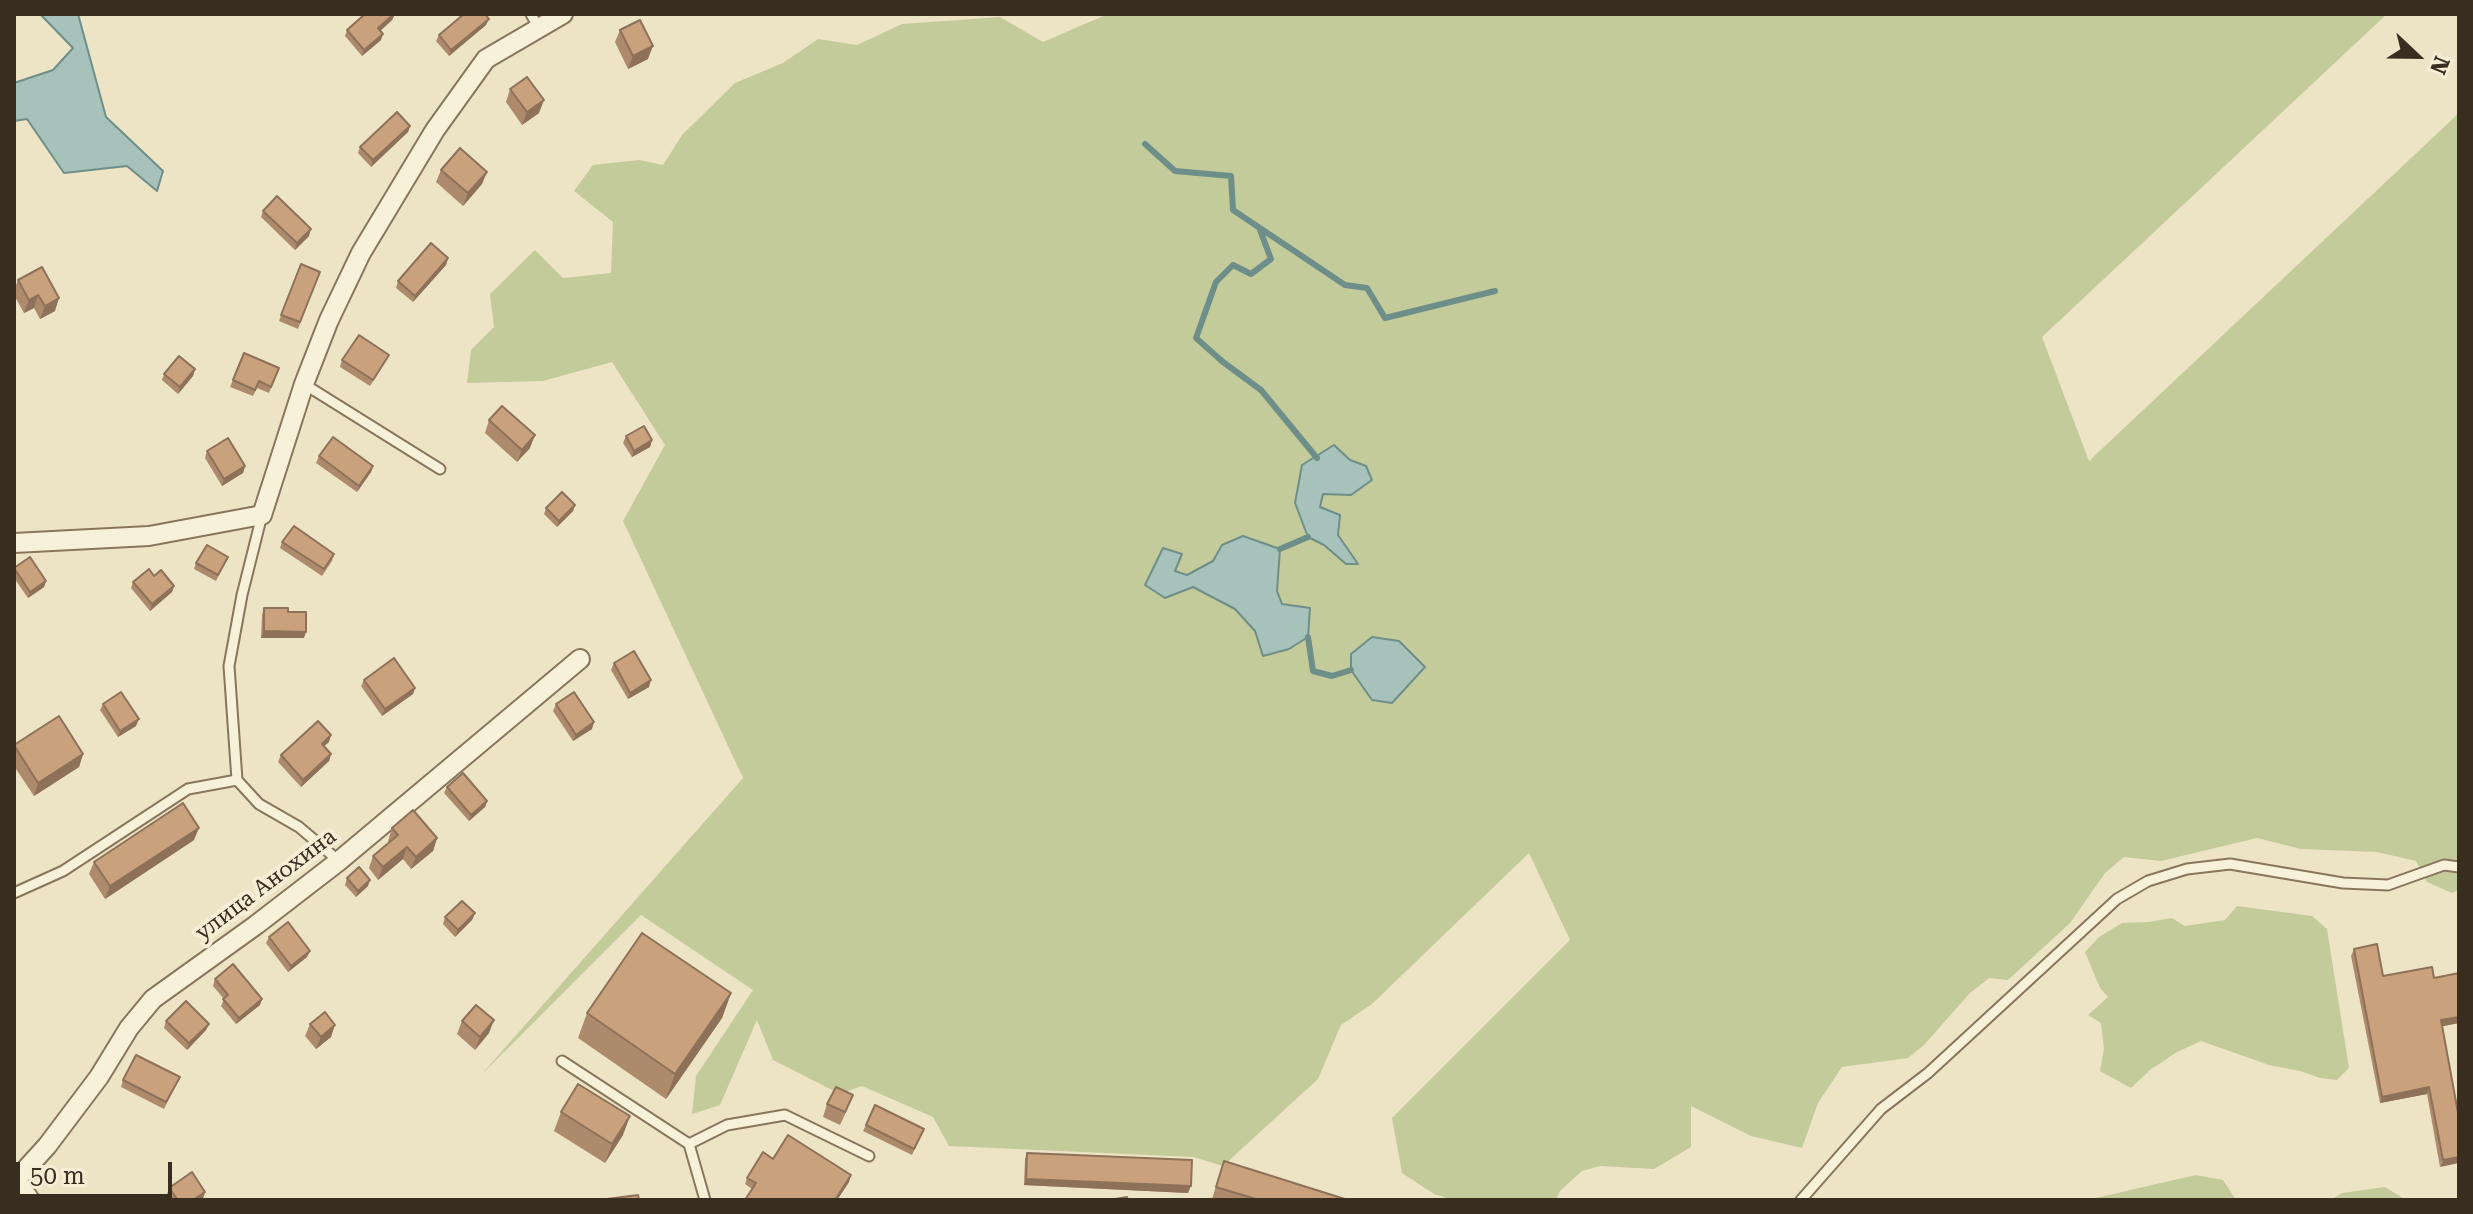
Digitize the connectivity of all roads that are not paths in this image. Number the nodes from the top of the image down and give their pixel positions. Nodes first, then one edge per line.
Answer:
1 (563, 14) edge
2 (534, 21) edge
3 (304, 384) junction
4 (440, 469) dead end
5 (262, 515) junction
6 (14, 543) edge
7 (580, 659) dead end
8 (237, 780) junction
9 (339, 861) junction
10 (2459, 867) edge
11 (14, 893) edge
12 (562, 1061) dead end
13 (689, 1144) junction
14 (869, 1156) dead end
15 (15, 1179) edge
16 (30, 1200) edge
17 (705, 1200) edge
18 (1801, 1200) edge

1 - 2 street
2 - 3 street
3 - 4 lane
3 - 5 street
5 - 6 street
5 - 8 lane
7 - 9 street, улица Анохина
8 - 9 lane
8 - 11 lane
9 - 15 street, улица Анохина
10 - 18 lane
12 - 13 lane
13 - 14 lane
13 - 17 lane
15 - 16 street, улица Анохина

